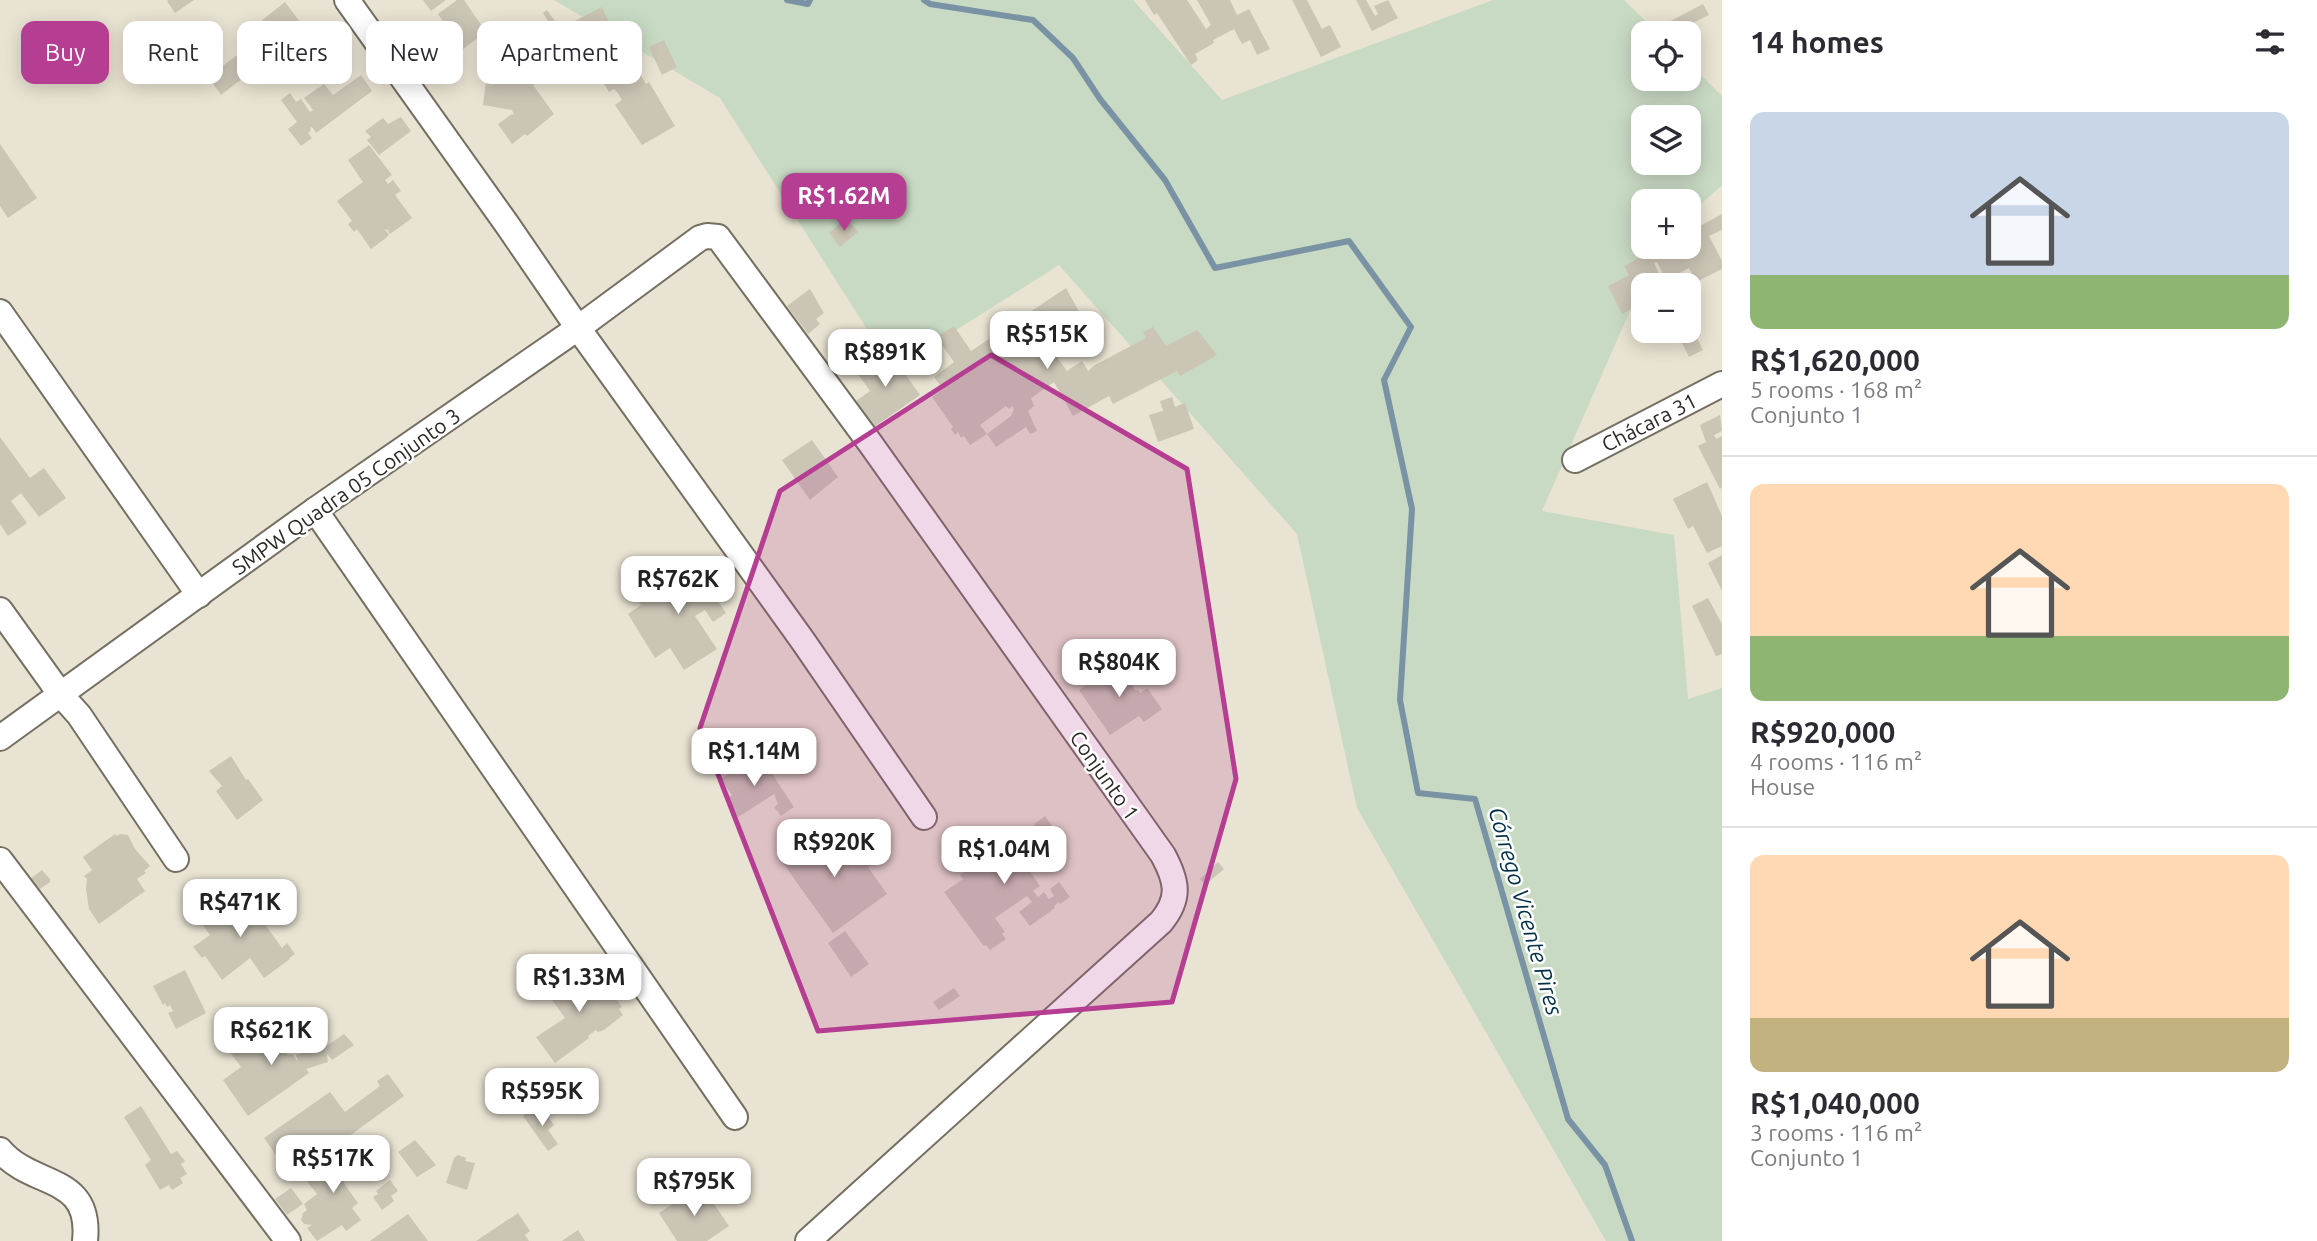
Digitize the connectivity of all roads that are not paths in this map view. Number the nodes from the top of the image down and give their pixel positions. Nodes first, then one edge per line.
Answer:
1 (347, 0) edge
2 (693, 244) joint
3 (0, 312) edge
4 (578, 328) junction
5 (1722, 384) edge
6 (1575, 460) dead end
7 (315, 510) junction
8 (199, 596) junction
9 (0, 610) edge
10 (61, 695) junction
11 (0, 738) edge
12 (924, 817) dead end
13 (176, 859) dead end
14 (0, 860) edge
15 (735, 1117) dead end
16 (0, 1150) edge
17 (85, 1241) edge
18 (288, 1241) edge
19 (808, 1241) edge

1 - 4 street
2 - 4 street, SMPW Quadra 05 Conjunto 3
2 - 19 street, Conjunto 1
3 - 8 street
4 - 7 street, SMPW Quadra 05 Conjunto 3
4 - 12 street
5 - 6 street, Chácara 31
7 - 8 street, SMPW Quadra 05 Conjunto 3
7 - 15 street
8 - 10 street, SMPW Quadra 05 Conjunto 3
9 - 10 street
10 - 11 street, SMPW Quadra 05 Conjunto 3
10 - 13 street
14 - 18 street
16 - 17 street

